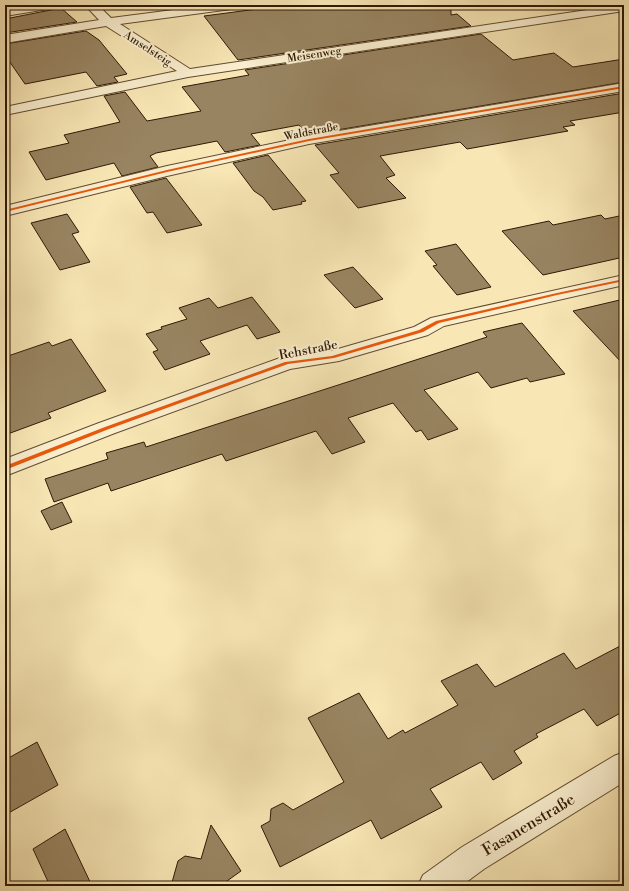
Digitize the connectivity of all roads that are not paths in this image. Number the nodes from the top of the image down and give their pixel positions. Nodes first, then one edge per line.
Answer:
1 (54, 5) edge
2 (91, 5) edge
3 (238, 5) edge
4 (614, 8) edge
5 (5, 12) edge
6 (108, 22) junction
7 (5, 39) edge
8 (188, 74) junction
9 (624, 87) edge
10 (5, 111) edge
11 (5, 211) edge
12 (624, 280) edge
13 (5, 468) edge
14 (624, 766) edge
15 (434, 886) edge

1 - 5 street
2 - 6 street, Amselsteig
3 - 6 street
4 - 8 street, Meisenweg
6 - 7 street
6 - 8 street, Amselsteig
8 - 10 street, Meisenweg
9 - 11 street, Waldstraße
12 - 13 street, Rehstraße
14 - 15 street, Fasanenstraße

